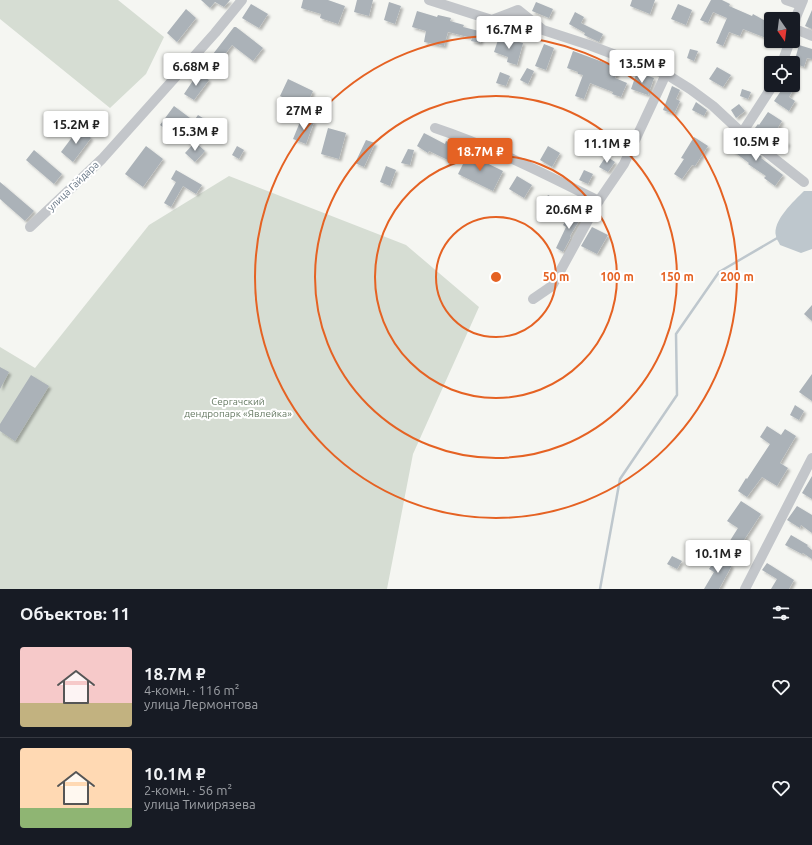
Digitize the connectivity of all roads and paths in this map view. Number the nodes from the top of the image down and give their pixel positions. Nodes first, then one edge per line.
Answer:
1 (242, 0) edge
2 (429, 0) edge
3 (786, 0) edge
4 (802, 2) edge
5 (798, 12) edge
6 (800, 31) edge
7 (812, 36) edge
8 (666, 74) junction
9 (768, 92) edge
10 (434, 128) dead end
11 (742, 133) junction
12 (804, 182) dead end
13 (599, 201) junction
14 (30, 227) dead end
15 (533, 299) dead end
16 (812, 458) edge
17 (745, 589) edge

1 - 14 street, улица Гайдара
2 - 8 street
3 - 4 street
4 - 5 street
6 - 7 street
8 - 11 street
8 - 13 street
9 - 11 street
10 - 13 street
11 - 12 street
13 - 15 street
16 - 17 street

